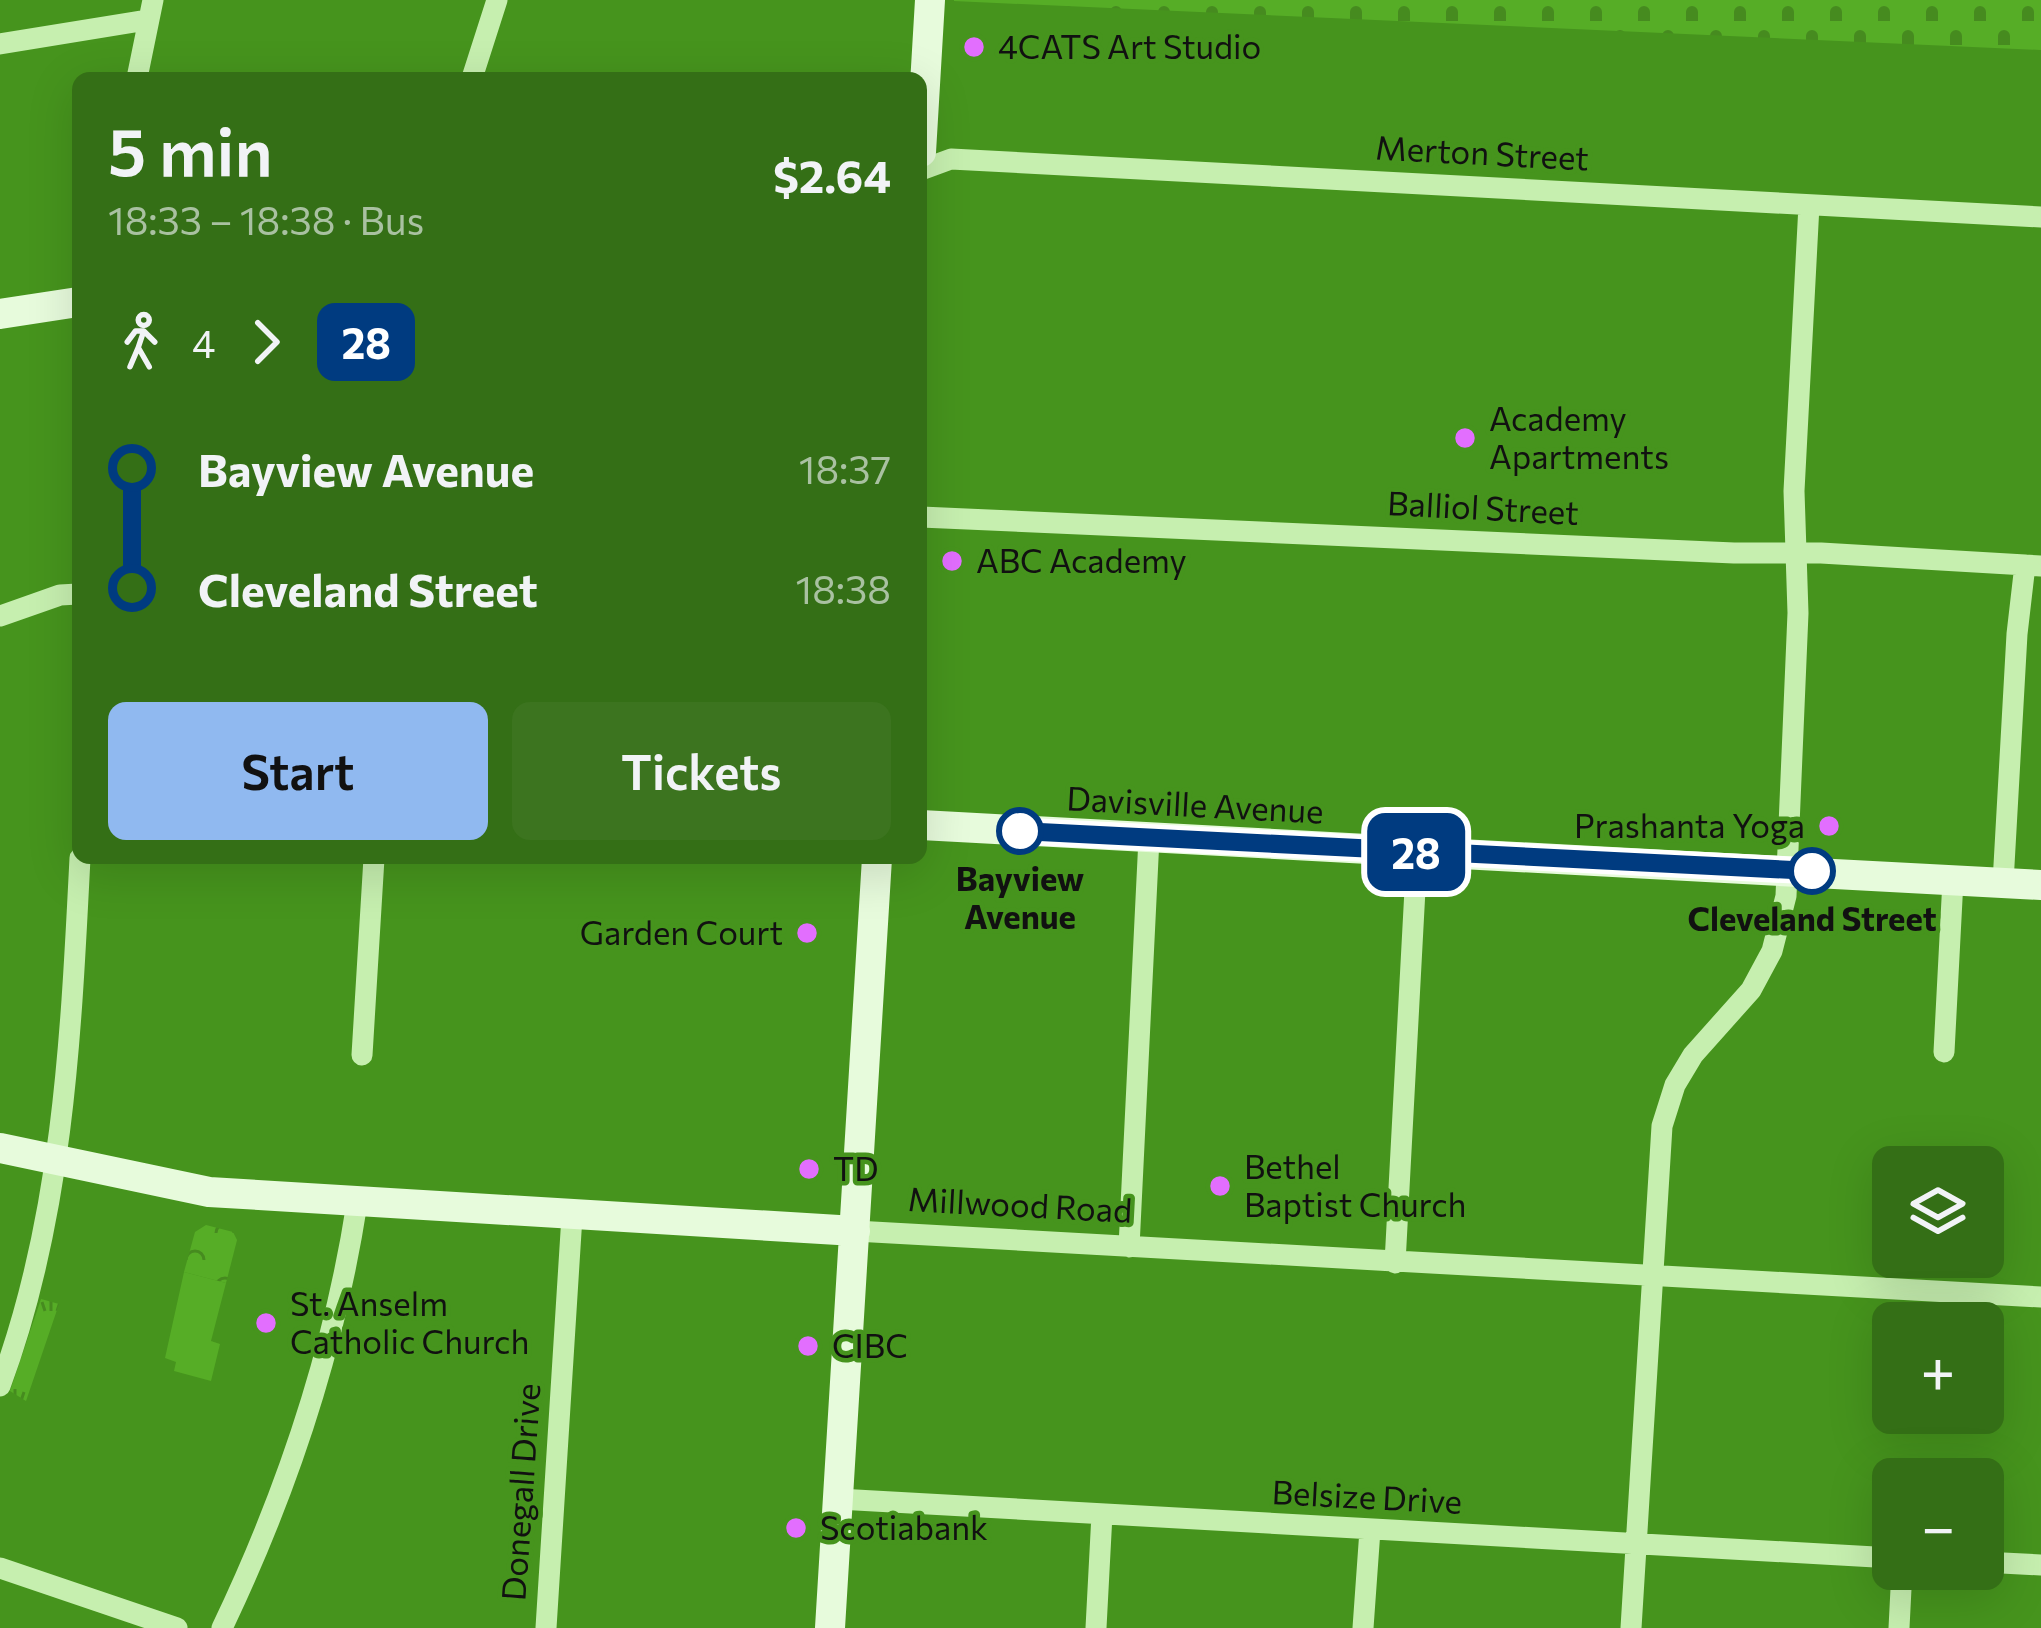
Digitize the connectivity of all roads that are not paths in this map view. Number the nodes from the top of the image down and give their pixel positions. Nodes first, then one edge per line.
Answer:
1 (497, 0) edge
2 (930, 0) edge
3 (150, 10) edge
4 (0, 44) edge
5 (138, 72) edge
6 (474, 72) edge
7 (926, 72) edge
8 (927, 168) edge
9 (1809, 205) junction
10 (2041, 217) edge
11 (72, 303) edge
12 (0, 314) edge
13 (927, 517) edge
14 (1796, 552) junction
15 (2033, 565) edge
16 (72, 594) edge
17 (0, 616) edge
18 (927, 825) edge
19 (1149, 838) junction
20 (1417, 852) junction
21 (80, 864) edge
22 (374, 864) edge
23 (877, 864) edge
24 (1789, 869) junction
25 (1953, 880) junction
26 (2003, 883) junction
27 (2041, 885) edge
28 (1944, 1052) dead end
29 (362, 1055) dead end
30 (0, 1148) edge
31 (58, 1163) junction
32 (358, 1203) junction
33 (572, 1216) junction
34 (855, 1231) junction
35 (1129, 1247) junction
36 (1395, 1263) junction
37 (1651, 1275) junction
38 (2041, 1297) edge
39 (0, 1386) edge
40 (838, 1499) junction
41 (1102, 1514) junction
42 (1370, 1530) junction
43 (1636, 1544) junction
44 (1872, 1557) edge
45 (2004, 1563) edge
46 (2041, 1565) edge
47 (0, 1568) edge
48 (1901, 1590) edge
49 (177, 1628) edge
50 (222, 1628) edge
51 (546, 1628) edge
52 (830, 1628) edge
53 (1096, 1628) edge
54 (1364, 1628) edge
55 (1631, 1628) edge
56 (1898, 1628) edge

1 - 6 street
2 - 7 street
3 - 4 street
3 - 5 street
8 - 9 street, Merton Street
9 - 10 street, Merton Street
9 - 14 street
11 - 12 street
13 - 14 street, Balliol Street
14 - 15 street, Balliol Street
14 - 24 street
15 - 26 street
16 - 17 street
18 - 19 street, Davisville Avenue
19 - 20 street, Davisville Avenue
19 - 35 street
20 - 24 street, Davisville Avenue
20 - 36 street
21 - 31 street
22 - 29 street
23 - 34 street
24 - 25 street, Davisville Avenue
24 - 37 street
25 - 26 street, Davisville Avenue
25 - 28 street
26 - 27 street, Davisville Avenue
30 - 31 street, Millwood Road
31 - 32 street, Millwood Road
31 - 39 street
32 - 33 street, Millwood Road
32 - 50 street
33 - 34 street, Millwood Road
33 - 51 street, Donegall Drive
34 - 35 street, Millwood Road
34 - 40 street
35 - 36 street, Millwood Road
36 - 37 street, Millwood Road
37 - 38 street, Millwood Road
37 - 43 street
40 - 41 street, Belsize Drive
40 - 52 street
41 - 42 street, Belsize Drive
41 - 53 street
42 - 43 street, Belsize Drive
42 - 54 street
43 - 44 street, Belsize Drive
43 - 55 street
45 - 46 street
47 - 49 street
48 - 56 street

